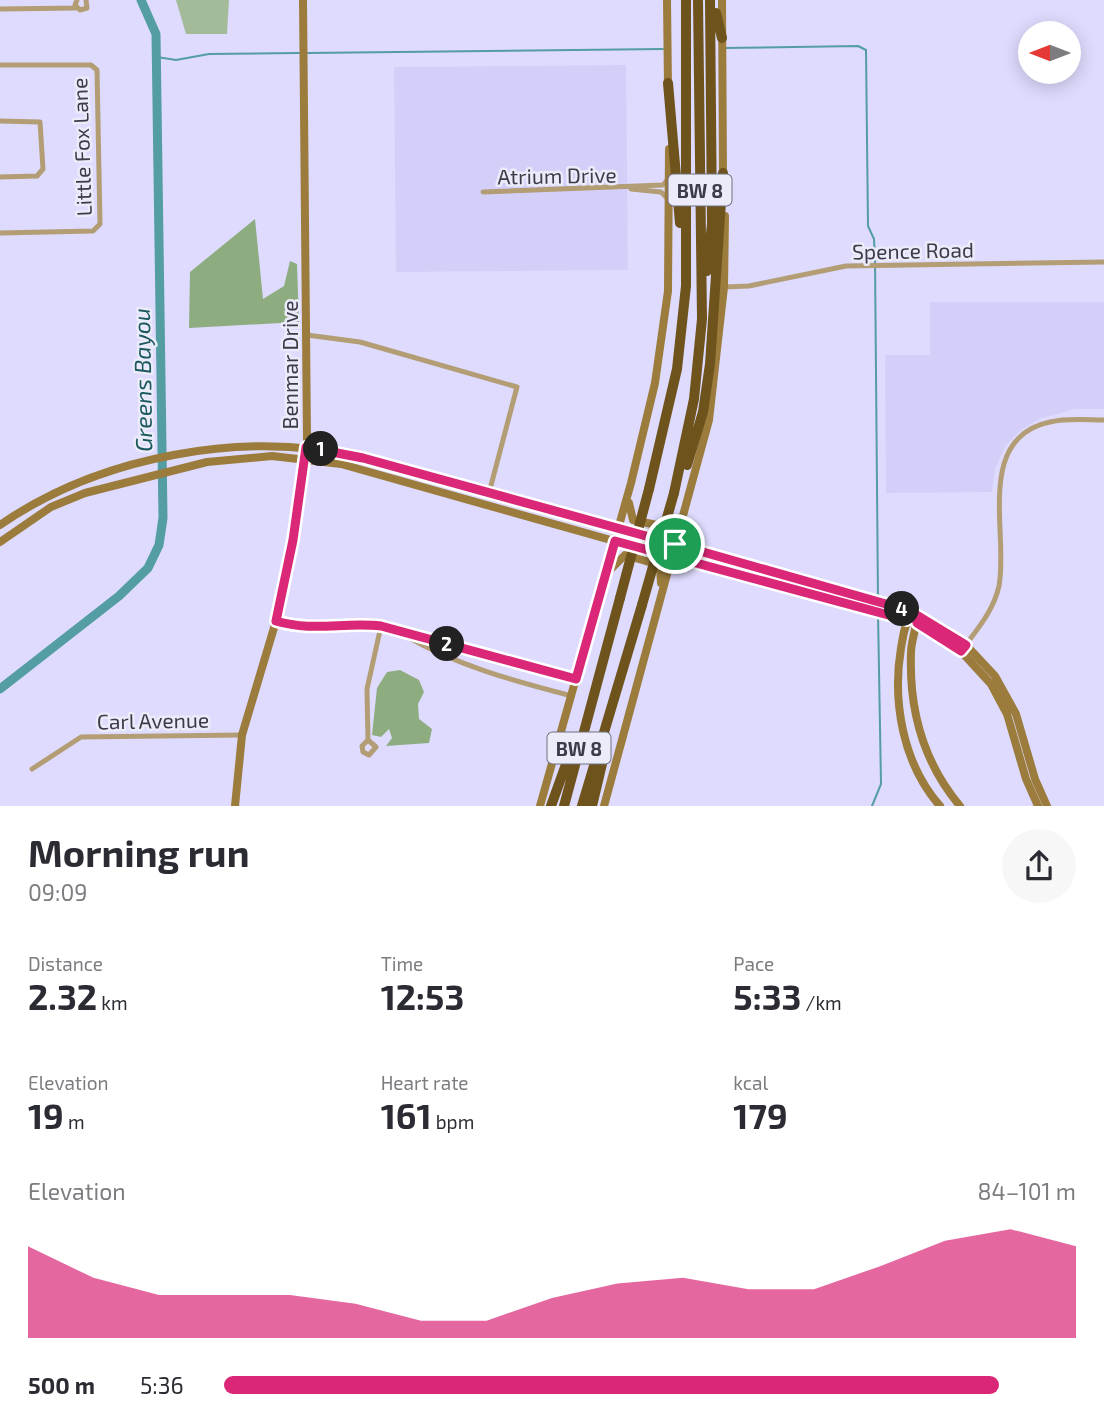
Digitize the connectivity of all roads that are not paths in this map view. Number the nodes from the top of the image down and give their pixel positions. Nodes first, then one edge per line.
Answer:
1 (77, 0) edge
2 (86, 0) edge
3 (303, 0) edge
4 (667, 0) edge
5 (686, 0) edge
6 (698, 0) edge
7 (713, 0) edge
8 (722, 0) edge
9 (76, 8) junction
10 (0, 9) edge
11 (722, 38) junction
12 (705, 62) junction
13 (0, 65) edge
14 (668, 83) junction
15 (0, 121) edge
16 (723, 173) junction
17 (0, 177) edge
18 (670, 177) junction
19 (631, 189) junction
20 (483, 192) dead end
21 (669, 200) junction
22 (0, 233) edge
23 (1104, 262) edge
24 (724, 286) junction
25 (307, 335) junction
26 (669, 408) junction
27 (1104, 420) edge
28 (306, 447) junction
29 (223, 448) junction
30 (305, 458) junction
31 (225, 459) junction
32 (631, 483) junction
33 (489, 493) junction
34 (674, 493) junction
35 (512, 499) junction
36 (686, 508) junction
37 (509, 510) junction
38 (0, 525) edge
39 (619, 527) junction
40 (615, 541) junction
41 (0, 542) edge
42 (675, 544) junction
43 (671, 557) junction
44 (772, 571) junction
45 (604, 578) junction
46 (768, 582) junction
47 (868, 603) junction
48 (659, 604) junction
49 (913, 619) junction
50 (276, 621) junction
51 (381, 626) junction
52 (401, 633) junction
53 (963, 648) junction
54 (466, 649) junction
55 (629, 650) junction
56 (461, 663) junction
57 (576, 679) junction
58 (594, 690) junction
59 (572, 696) junction
60 (242, 735) junction
61 (368, 740) dead end
62 (1025, 758) junction
63 (32, 769) dead end
64 (938, 776) junction
65 (924, 783) junction
66 (235, 806) edge
67 (540, 806) edge
68 (551, 806) edge
69 (564, 806) edge
70 (582, 806) edge
71 (592, 806) edge
72 (604, 806) edge
73 (940, 806) edge
74 (960, 806) edge
75 (1038, 806) edge
76 (1047, 806) edge

1 - 9 street
2 - 9 street
3 - 25 main road, Benmar Drive
4 - 14 main road
5 - 26 highway, BW 8
6 - 12 highway
7 - 11 highway
7 - 12 highway
8 - 11 main road
9 - 10 street
11 - 16 main road
12 - 34 highway, BW 8
13 - 22 street, Little Fox Lane
14 - 18 main road
14 - 26 highway
15 - 17 street
16 - 24 main road
16 - 34 highway
18 - 19 street, Atrium Drive
18 - 21 main road
19 - 20 street, Atrium Drive
19 - 21 street, Atrium Drive
21 - 32 main road
23 - 24 street, Spence Road
24 - 36 main road
25 - 28 main road, Benmar Drive
25 - 33 street
26 - 58 highway, BW 8, bridge
27 - 53 street
28 - 29 main road
28 - 30 main road, Benmar Drive
28 - 33 main road
29 - 31 main road
29 - 38 main road
30 - 31 main road
30 - 37 main road
30 - 50 main road, Benmar Drive
31 - 41 main road
32 - 36 main road
32 - 39 main road
33 - 35 main road
34 - 55 highway, BW 8, bridge
35 - 37 main road
35 - 39 main road
36 - 42 main road
37 - 40 main road
39 - 40 main road
39 - 42 main road
40 - 43 main road
40 - 45 main road
42 - 43 main road
42 - 44 main road
43 - 46 main road
43 - 48 main road
44 - 46 main road
44 - 47 main road
45 - 48 main road
45 - 57 main road
46 - 47 main road
47 - 49 main road
48 - 72 main road
49 - 53 main road
49 - 64 main road
49 - 65 main road
50 - 51 street
50 - 60 main road, Benmar Drive
51 - 52 street
51 - 61 street
52 - 54 street
52 - 56 street
53 - 62 main road
54 - 56 street
54 - 57 street
55 - 70 highway, BW 8
55 - 71 highway
56 - 59 street
57 - 59 main road
58 - 68 highway
58 - 69 highway, BW 8
59 - 67 main road
60 - 63 street, Carl Avenue
60 - 66 main road, Benmar Drive
62 - 75 main road
62 - 76 main road
64 - 65 main road
64 - 74 main road
65 - 73 main road

